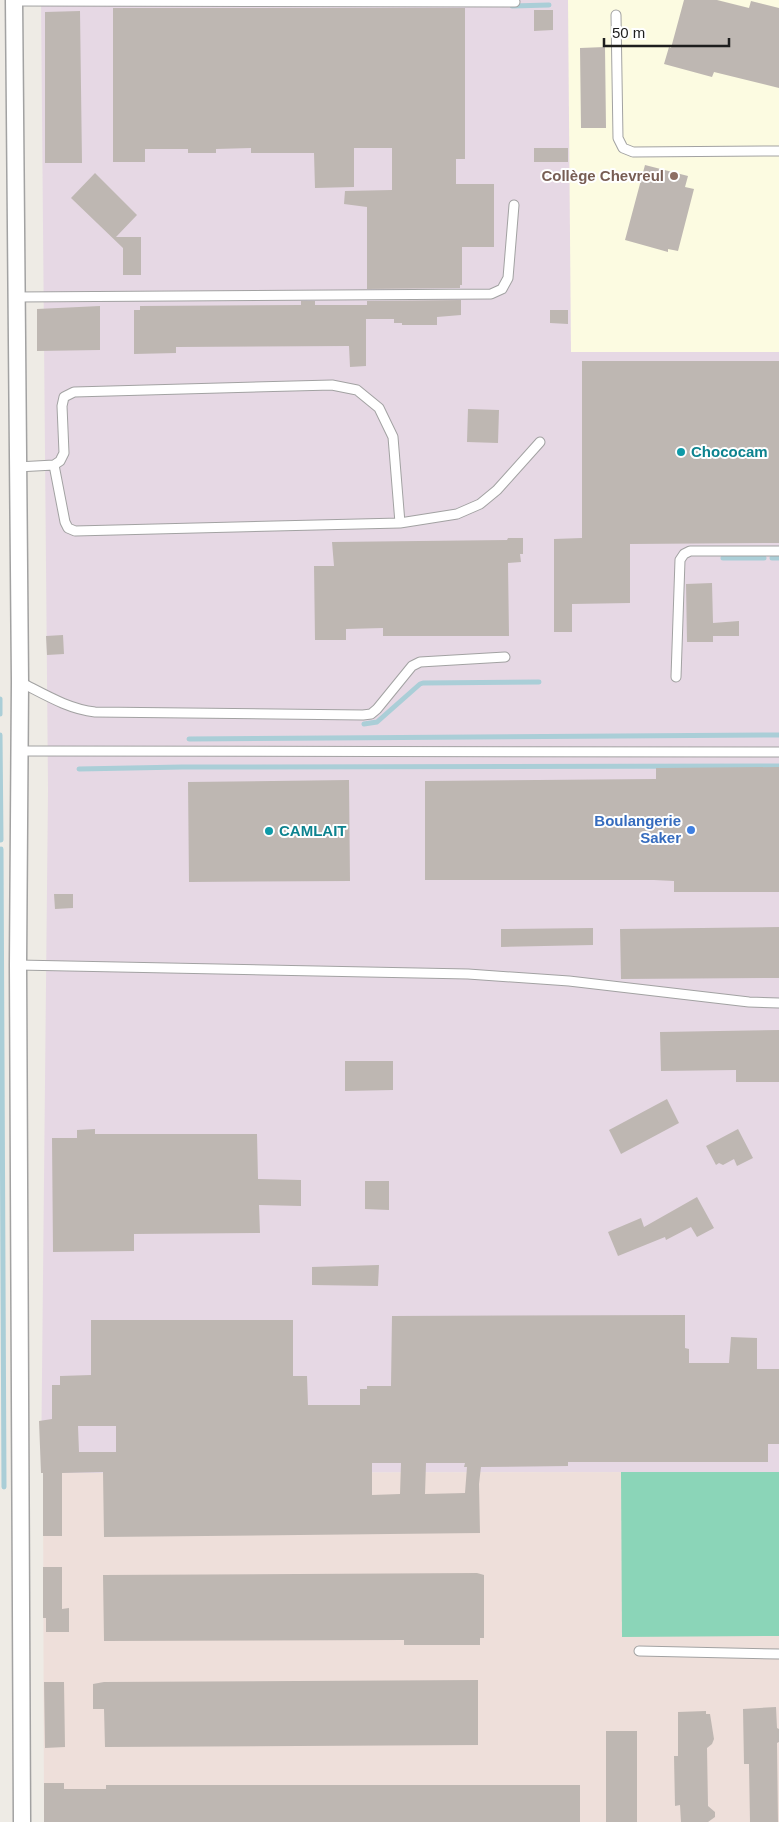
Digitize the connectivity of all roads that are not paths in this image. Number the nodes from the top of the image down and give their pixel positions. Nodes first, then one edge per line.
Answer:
1 (14, 1) edge
2 (515, 2) dead end
3 (616, 15) dead end
4 (779, 151) edge
5 (514, 205) dead end
6 (16, 297) junction
7 (540, 442) dead end
8 (54, 465) junction
9 (17, 467) junction
10 (400, 523) junction
11 (779, 551) edge
12 (505, 657) dead end
13 (676, 677) dead end
14 (20, 682) junction
15 (20, 751) junction
16 (779, 752) edge
17 (18, 965) junction
18 (779, 1003) edge
19 (639, 1651) dead end
20 (779, 1654) edge
21 (22, 1822) edge

1 - 2 lane
1 - 6 street
3 - 4 lane
5 - 6 lane
6 - 9 street
7 - 10 lane
8 - 9 lane
8 - 10 lane
8 - 10 lane
9 - 14 street
11 - 13 lane
12 - 14 lane
14 - 15 street
15 - 16 lane
15 - 17 street
17 - 18 lane
17 - 21 street
19 - 20 lane

